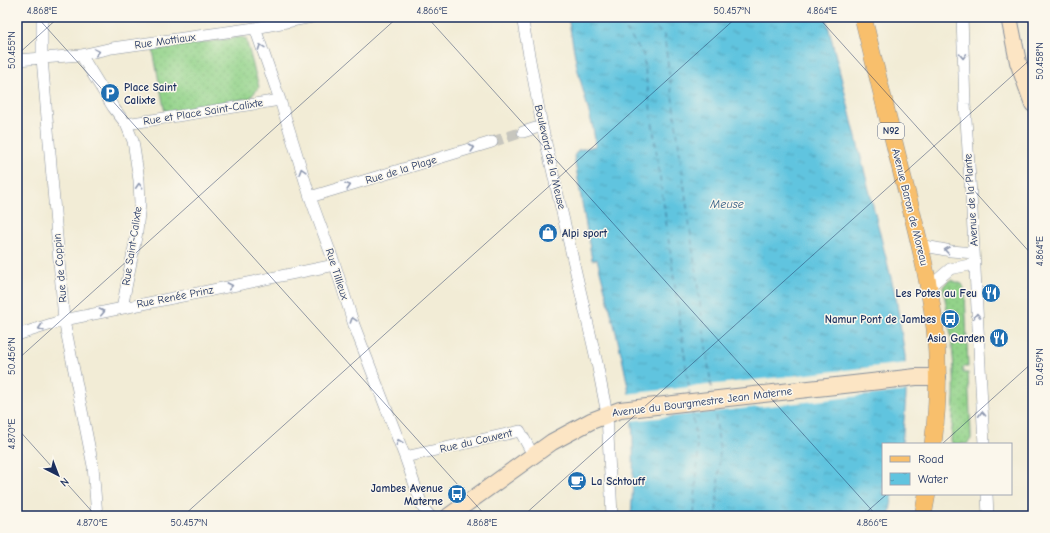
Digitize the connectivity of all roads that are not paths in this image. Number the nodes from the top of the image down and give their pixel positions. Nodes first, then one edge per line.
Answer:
1 (42, 17) edge
2 (312, 17) edge
3 (522, 17) edge
4 (863, 17) edge
5 (962, 17) edge
6 (1009, 17) edge
7 (254, 28) junction
8 (81, 56) junction
9 (42, 58) junction
10 (17, 60) edge
11 (280, 100) junction
12 (1033, 104) edge
13 (126, 124) junction
14 (542, 126) junction
15 (523, 132) tunnel mouth
16 (492, 142) tunnel mouth
17 (310, 198) junction
18 (920, 246) junction
19 (974, 259) junction
20 (335, 265) junction
21 (929, 287) junction
22 (122, 308) junction
23 (64, 320) junction
24 (17, 335) edge
25 (938, 377) junction
26 (614, 412) junction
27 (933, 443) edge
28 (984, 443) edge
29 (533, 455) junction
30 (405, 457) junction
31 (927, 495) edge
32 (987, 495) edge
33 (97, 516) edge
34 (430, 516) edge
35 (449, 516) edge
36 (612, 516) edge
37 (923, 516) edge
38 (988, 516) edge

1 - 9 street, Rue de Coppin
2 - 7 street, Rue Mottiaux
3 - 14 street, Boulevard de la Meuse
4 - 18 main road, Avenue Baron de Moreau / N92
5 -> 19 street, Avenue de la Plante
6 - 12 main road
8 -> 7 street, Rue Mottiaux
11 -> 7 street, Rue Tillieux
8 - 9 street, Rue Mottiaux
8 - 13 street, Rue Saint-Calixte
9 - 10 street, Rue Mottiaux
9 - 23 street, Rue de Coppin
11 - 13 street, Rue et Place Saint-Calixte
17 -> 11 street, Rue Tillieux
22 -> 13 street, Rue Saint-Calixte
14 - 15 street
14 - 26 street, Boulevard de la Meuse
17 -> 16 street, Rue de la Plage
17 - 20 street, Rue Tillieux
19 -> 18 street
18 - 21 main road, Avenue Baron de Moreau / N92
19 - 21 street
28 -> 19 street, Avenue de la Plante
22 -> 20 street, Rue Renée Prinz
30 -> 20 street, Rue Tillieux
21 - 25 main road, Avenue Baron de Moreau / N92
23 -> 22 street, Rue Renée Prinz
23 -> 24 street, Rue Renée Prinz
23 - 33 street, Rue de Coppin
25 - 26 main road, Avenue du Bourgmestre Jean Materne
25 - 27 main road, N92
26 - 29 main road, Avenue du Bourgmestre Jean Materne
26 - 36 street, Boulevard de la Meuse
29 - 30 street, Rue du Couvent
29 - 35 main road, Avenue du Bourgmestre Jean Materne
30 - 34 street, Rue Tillieux
31 - 37 main road
32 - 38 street

